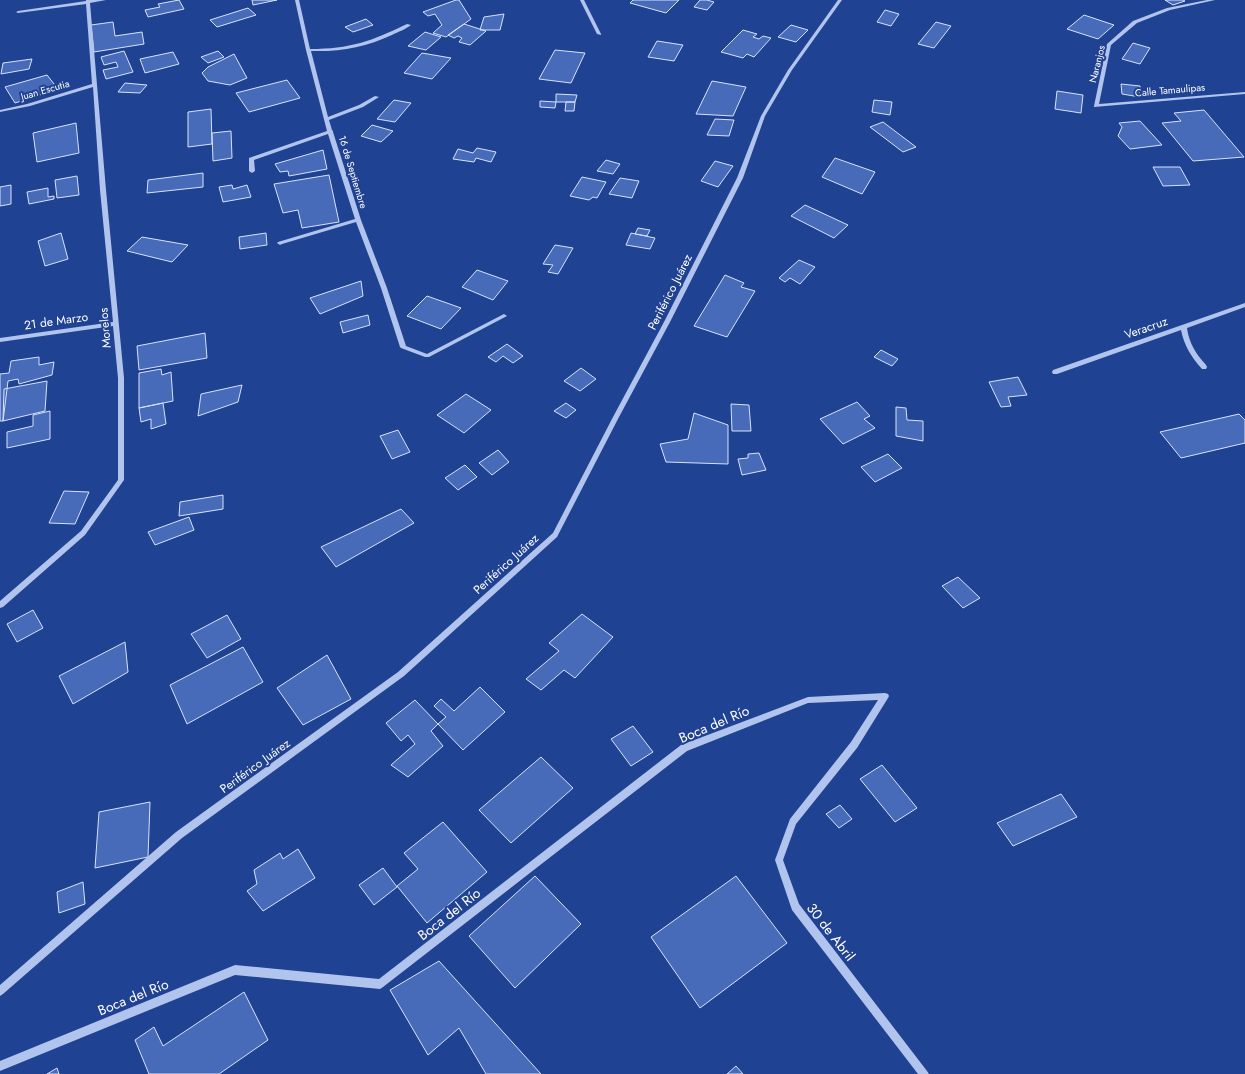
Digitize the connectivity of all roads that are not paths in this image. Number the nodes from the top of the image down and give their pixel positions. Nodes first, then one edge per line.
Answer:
1 (104, 0) edge
2 (297, 0) edge
3 (582, 0) edge
4 (840, 0) edge
5 (1213, 0) edge
6 (88, 1) edge
7 (18, 12) dead end
8 (409, 25) dead end
9 (599, 34) dead end
10 (308, 50) junction
11 (95, 85) junction
12 (1245, 93) edge
13 (377, 97) dead end
14 (1096, 106) joint
15 (0, 111) edge
16 (326, 119) junction
17 (331, 131) junction
18 (252, 171) dead end
19 (358, 220) junction
20 (280, 243) dead end
21 (1245, 305) edge
22 (504, 316) dead end
23 (115, 324) junction
24 (1184, 327) junction
25 (0, 340) edge
26 (1204, 367) dead end
27 (1055, 372) dead end
28 (0, 605) edge
29 (885, 696) joint
30 (0, 991) edge
31 (0, 1066) edge
32 (924, 1074) edge

1 - 6 street
2 - 10 street, 16 de Septiembre
3 - 9 street
4 - 30 street, Periférico Juárez
5 - 14 street, Naranjos
6 - 7 street
6 - 11 street, Morelos
8 - 10 street
10 - 16 street, 16 de Septiembre
11 - 15 street, Juan Escutia
11 - 23 street, Morelos
12 - 14 street, Calle Tamaulipas
13 - 16 street
16 - 17 street, 16 de Septiembre
17 - 18 street
17 - 19 street, 16 de Septiembre
19 - 20 street
19 - 22 street, 16 de Septiembre
21 - 24 street, Veracruz
23 - 25 street, 21 de Marzo
23 - 28 street, Morelos
24 - 26 street
24 - 27 street, Veracruz
29 - 31 street, Boca del Río
29 - 32 street, 30 de Abril

